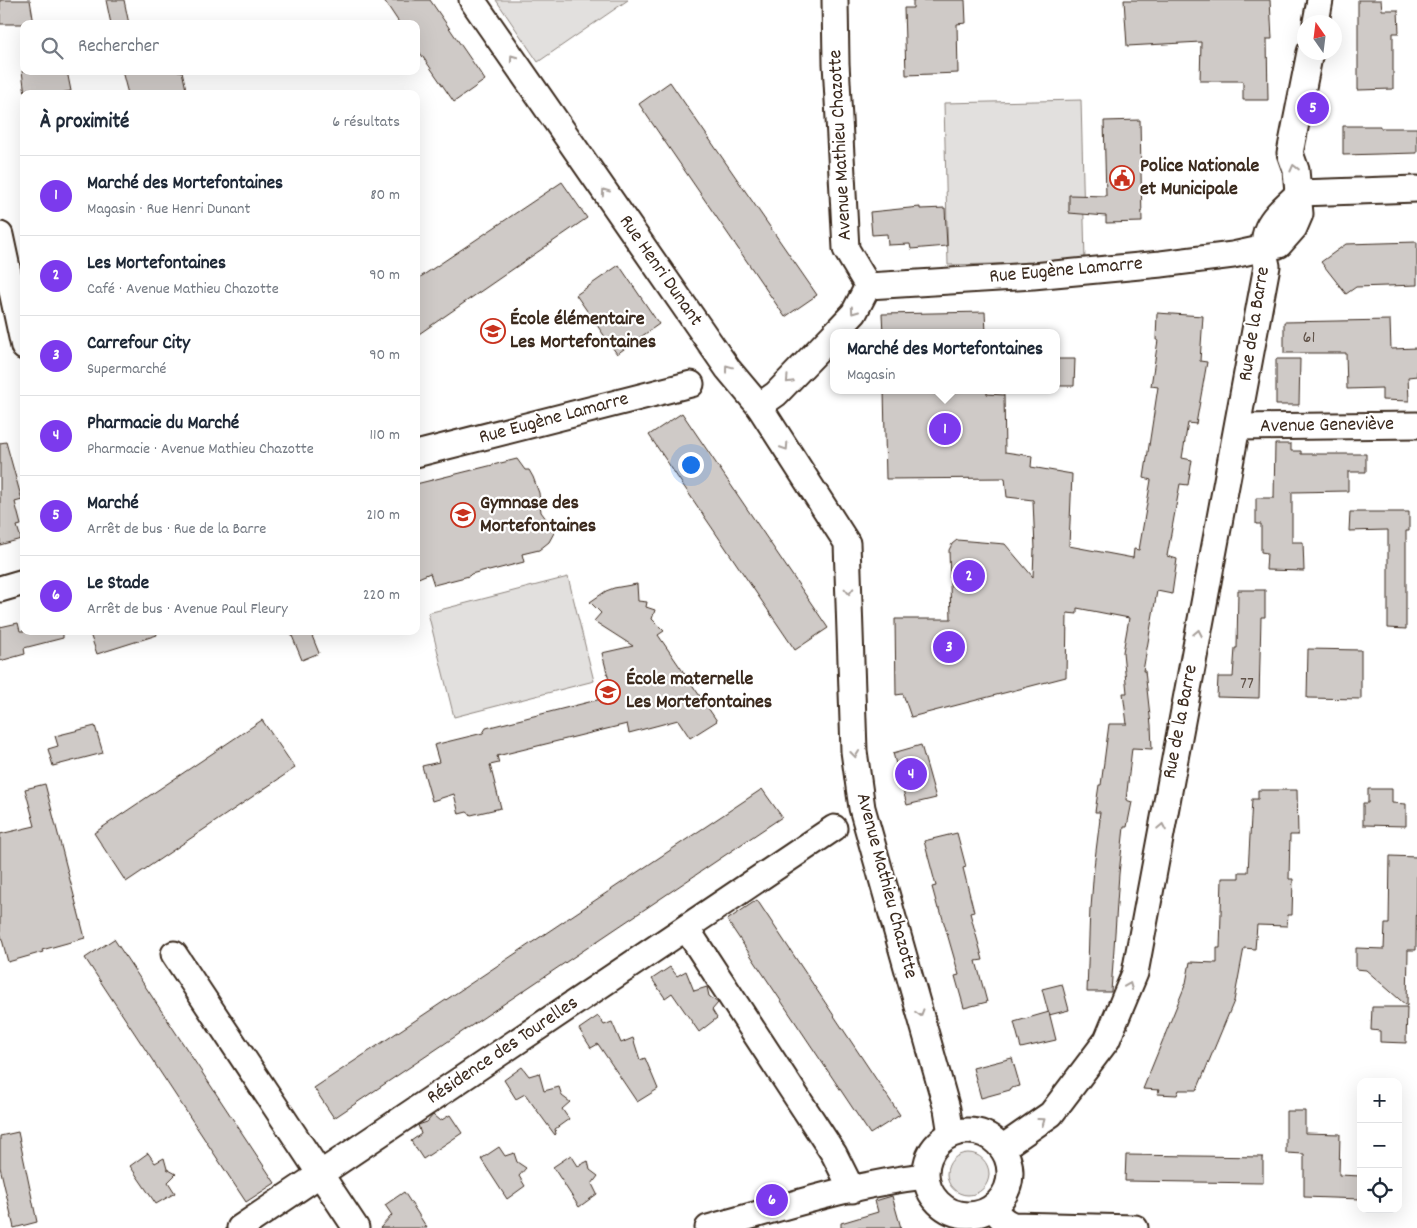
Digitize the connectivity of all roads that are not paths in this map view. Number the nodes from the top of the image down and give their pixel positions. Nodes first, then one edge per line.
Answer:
1 (472, 0) edge
2 (835, 0) edge
3 (1320, 0) edge
4 (1317, 15) edge
5 (1308, 60) edge
6 (1417, 189) edge
7 (1299, 193) junction
8 (0, 235) edge
9 (1263, 249) junction
10 (868, 286) junction
11 (20, 328) edge
12 (838, 329) edge
13 (830, 337) edge
14 (691, 384) dead end
15 (759, 406) junction
16 (1417, 425) edge
17 (1238, 427) junction
18 (420, 453) edge
19 (847, 543) joint
20 (20, 583) edge
21 (0, 590) edge
22 (834, 828) dead end
23 (686, 928) junction
24 (174, 954) dead end
25 (951, 1134) junction
26 (1002, 1148) junction
27 (321, 1174) junction
28 (925, 1176) junction
29 (852, 1190) junction
30 (994, 1206) junction
31 (949, 1220) edge
32 (240, 1228) edge
33 (356, 1228) edge
34 (708, 1228) edge
35 (1135, 1228) edge

15 -> 1 street, Rue Henri Dunant
2 - 10 street, Avenue Mathieu Chazotte
3 - 4 street
7 -> 5 street, Rue de la Barre
6 - 7 street
7 - 9 street, Rue de la Barre
8 - 11 street
9 - 10 street, Rue Eugène Lamarre
9 - 17 street, Rue de la Barre
10 -> 12 street
13 -> 15 street
14 - 18 street, Rue Eugène Lamarre
15 -> 19 street, Rue Henri Dunant
16 - 17 street, Avenue Geneviève
26 -> 17 street, Rue de la Barre
19 -> 25 street, Avenue Mathieu Chazotte
20 - 21 street
22 - 23 street, Résidence des Tourelles
23 - 27 street, Résidence des Tourelles
23 - 29 street
24 - 27 street
25 - 26 street
25 - 28 street
26 - 30 street
27 - 32 street, Résidence des Tourelles
27 - 33 street
28 - 29 street
28 - 31 street
29 - 34 street
30 - 31 street
30 - 35 street

